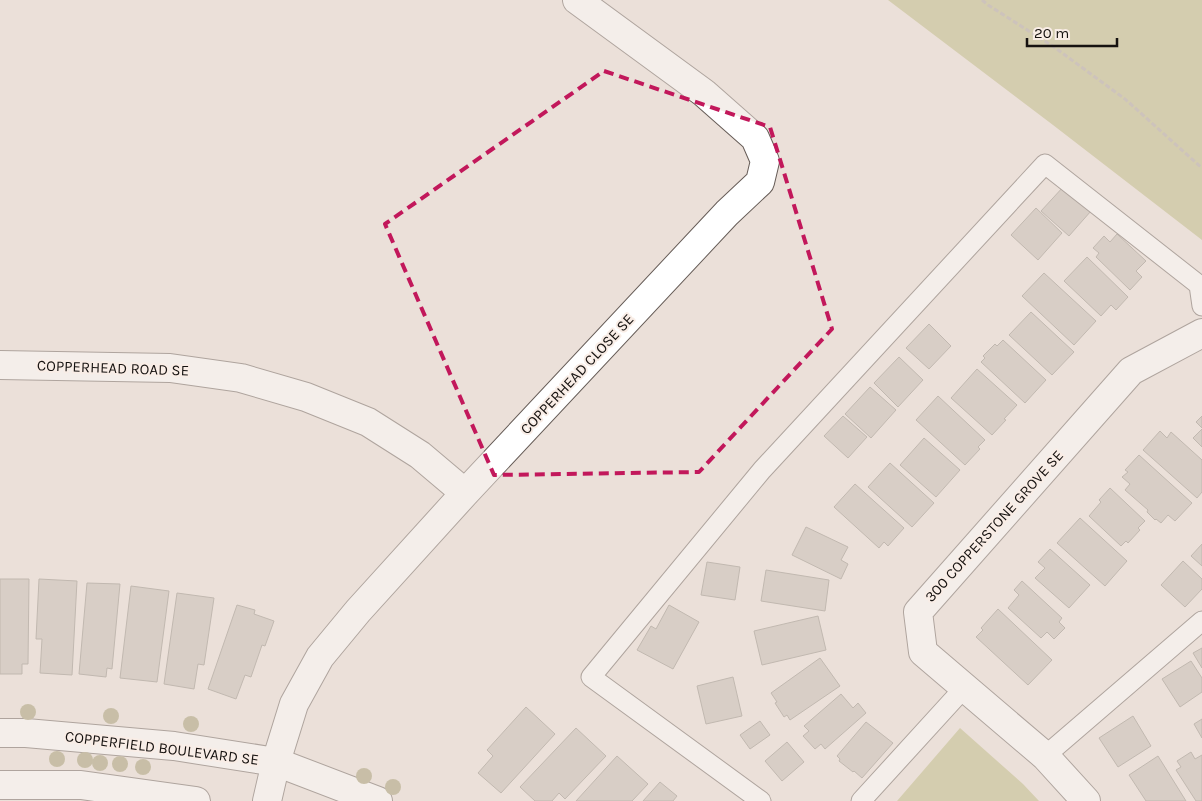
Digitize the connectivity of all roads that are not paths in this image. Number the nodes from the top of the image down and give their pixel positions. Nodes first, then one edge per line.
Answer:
1 (576, 0) edge
2 (1202, 306) edge
3 (1202, 333) edge
4 (0, 365) edge
5 (465, 493) junction
6 (1202, 621) edge
7 (964, 688) junction
8 (0, 733) edge
9 (1045, 756) junction
10 (276, 762) junction
11 (0, 785) edge
12 (196, 801) edge
13 (267, 801) edge
14 (378, 801) edge
15 (761, 801) edge
16 (861, 801) edge
17 (1086, 801) edge

1 - 5 street, COPPERHEAD CLOSE SE
2 - 15 lane
3 - 7 street, 300 COPPERSTONE GROVE SE
4 - 5 street, COPPERHEAD ROAD SE
5 - 10 street, COPPERHEAD CLOSE SE
6 - 9 lane
7 - 9 street, 300 COPPERSTONE GROVE SE
7 - 16 lane
8 - 10 street, COPPERFIELD BOULEVARD SE
9 - 17 street, 300 COPPERSTONE GROVE SE
10 - 13 street, COPPERHEAD CLOSE SE
10 - 14 street, COPPERFIELD BOULEVARD SE
11 - 12 street

